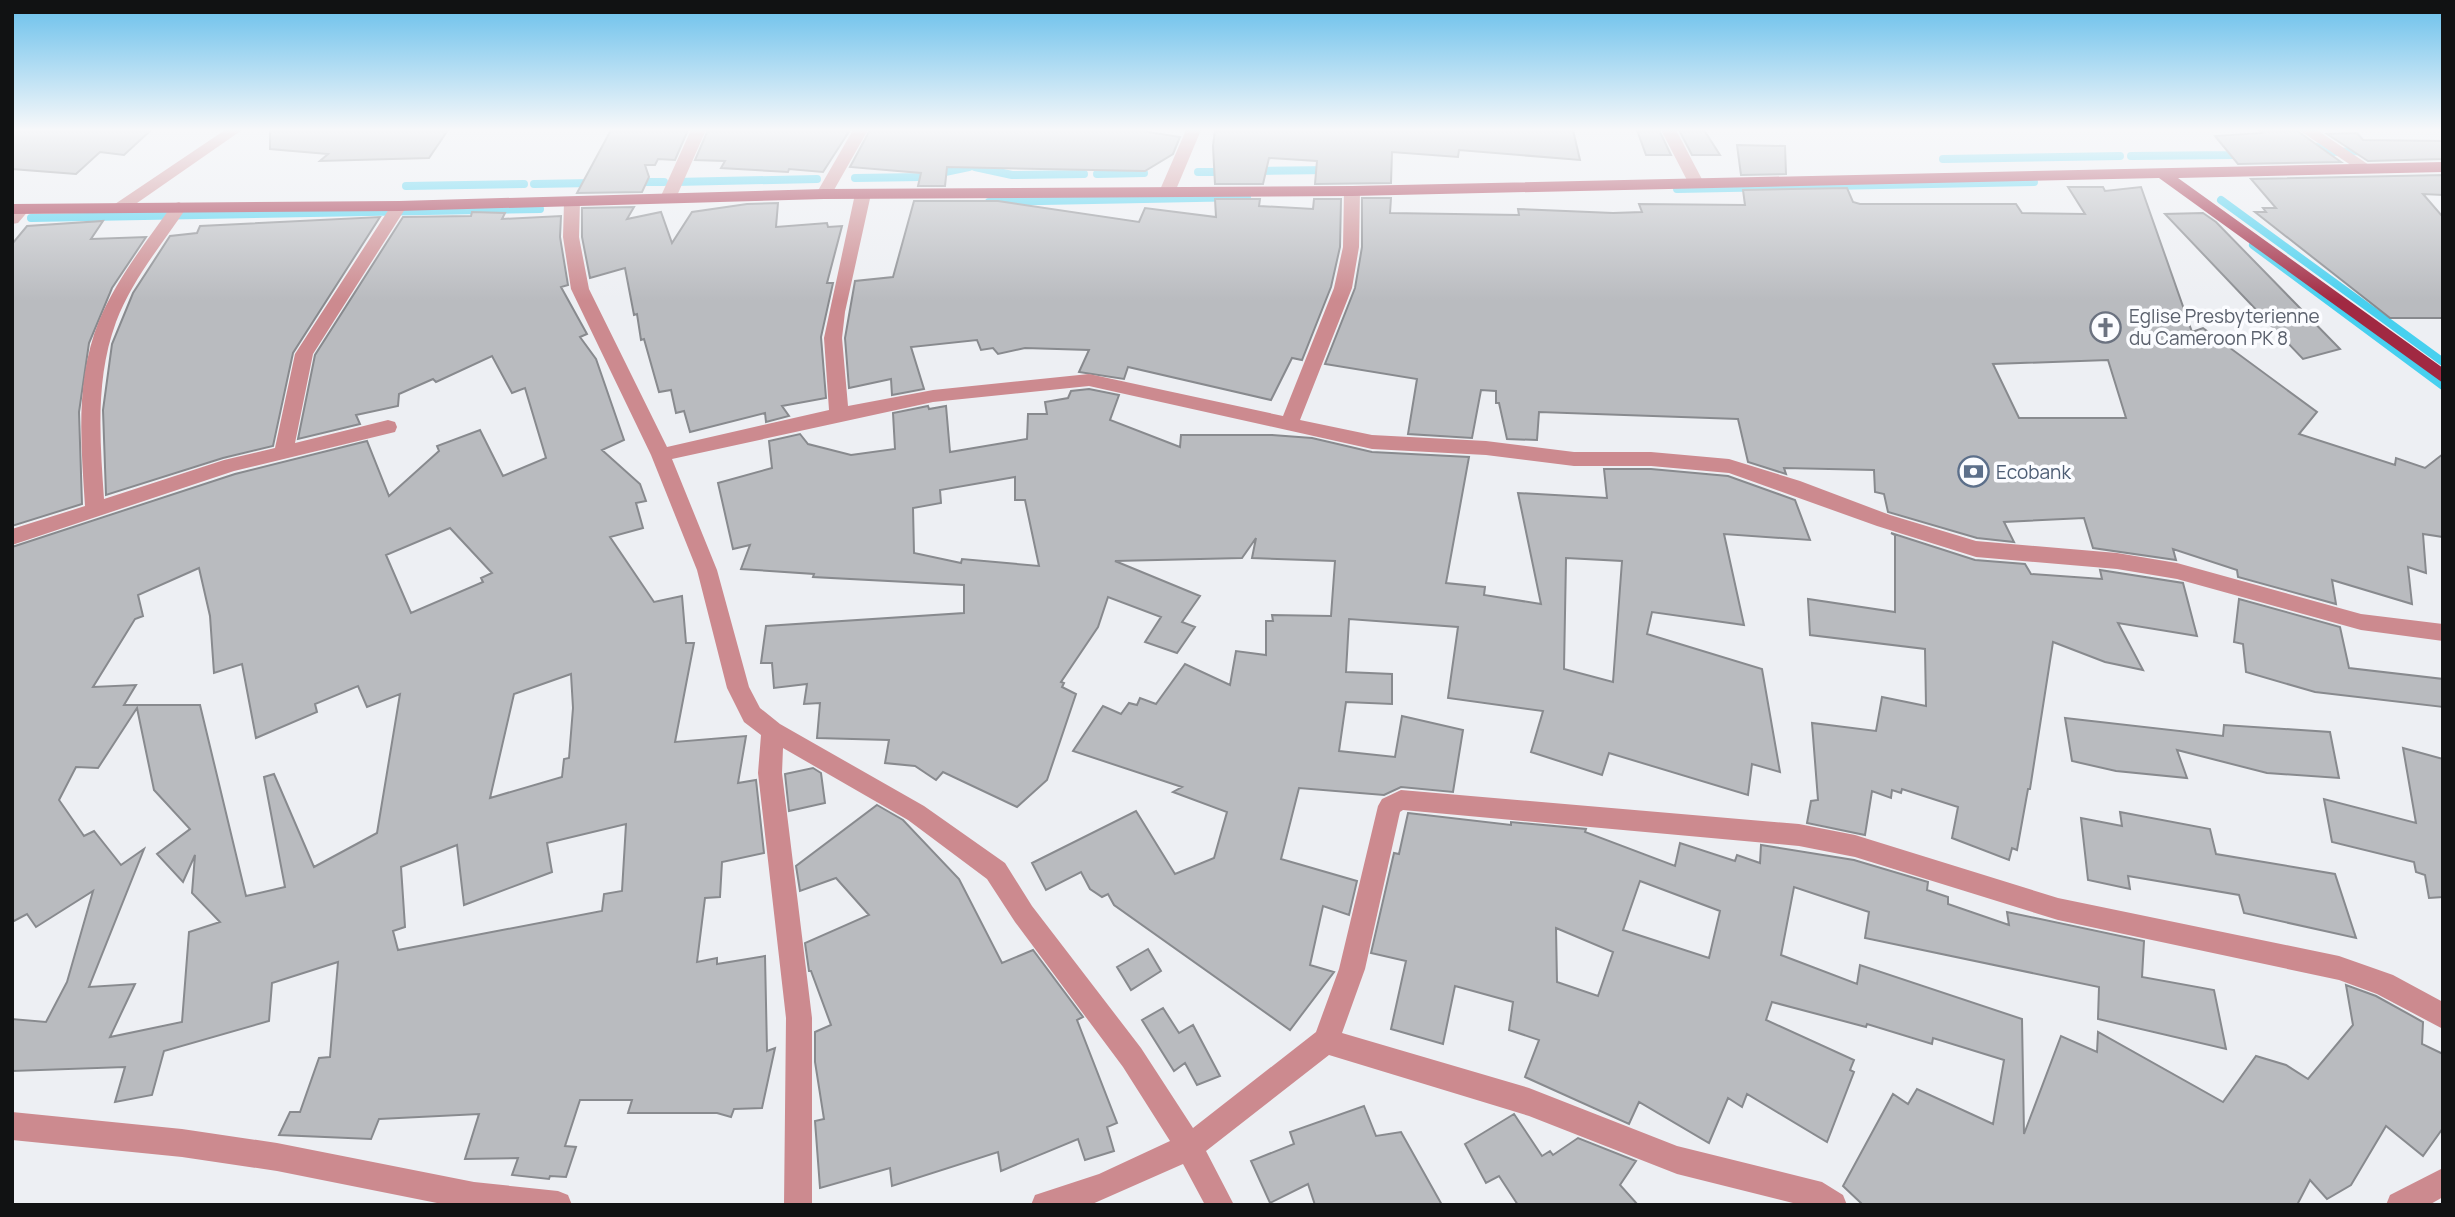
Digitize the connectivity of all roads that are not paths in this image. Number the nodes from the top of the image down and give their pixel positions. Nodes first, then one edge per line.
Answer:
1 (151, 187) edge
2 (673, 187) edge
3 (828, 187) edge
4 (1169, 187) edge
5 (1533, 187) edge
6 (2181, 187) edge
7 (1352, 191) junction
8 (1167, 192) junction
9 (824, 194) junction
10 (863, 194) junction
11 (668, 198) junction
12 (572, 202) junction
13 (400, 206) junction
14 (121, 207) junction
15 (179, 207) junction
16 (15, 212) edge
17 (2443, 377) edge
18 (839, 414) junction
19 (1290, 422) junction
20 (388, 426) dead end
21 (284, 449) junction
22 (660, 455) junction
23 (96, 508) junction
24 (12, 537) edge
25 (2443, 633) edge
26 (772, 730) junction
27 (2443, 1016) edge
28 (1326, 1041) junction
29 (12, 1126) edge
30 (1191, 1146) junction
31 (2443, 1182) edge
32 (558, 1205) edge
33 (797, 1205) edge
34 (1045, 1205) edge
35 (1220, 1205) edge
36 (1833, 1205) edge
37 (2400, 1205) edge

1 - 14 street
2 - 11 street
3 - 9 street
4 - 8 street
5 - 7 main road
6 - 17 main road
7 - 8 main road
7 - 19 street
8 - 10 main road
9 - 10 main road
9 - 11 main road
10 - 18 street
11 - 12 main road
12 - 13 main road
12 - 22 street
13 - 15 main road
13 - 21 street
14 - 15 main road
14 - 16 main road
15 - 23 street
18 - 19 street
18 - 22 street
19 - 25 street
20 - 21 street
21 - 23 street
22 - 26 street
23 - 24 street
26 - 30 street
26 - 33 street
27 - 28 street
28 - 30 street
28 - 36 street
29 - 32 street
30 - 34 street
30 - 35 street
31 - 37 street

